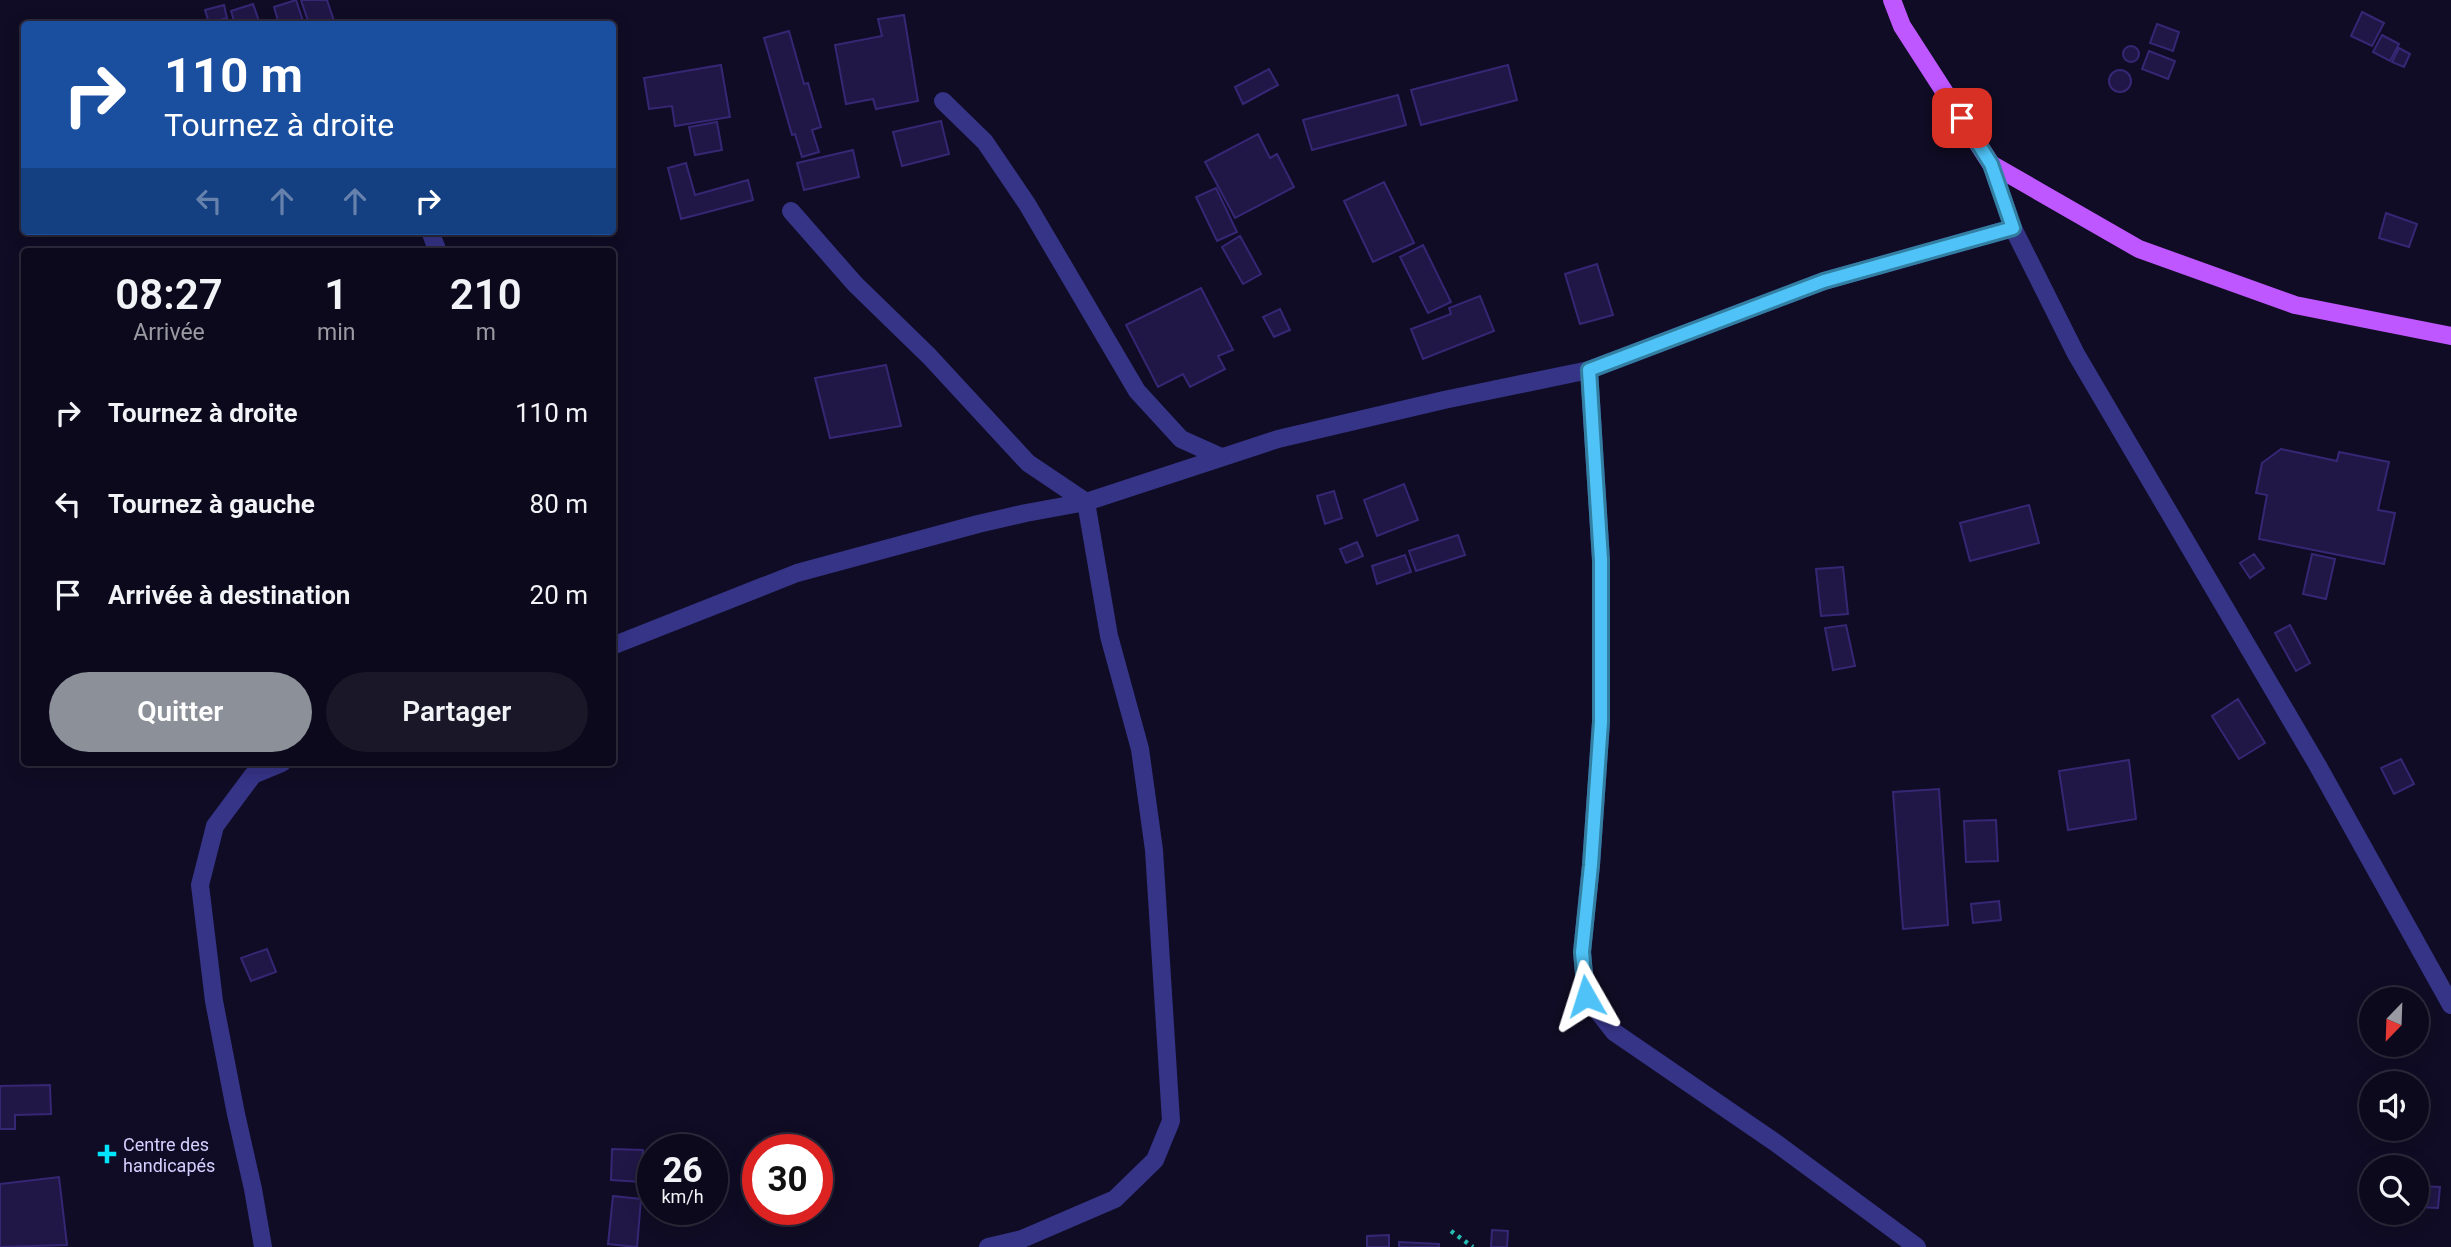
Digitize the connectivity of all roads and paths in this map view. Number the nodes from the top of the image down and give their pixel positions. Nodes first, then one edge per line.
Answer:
1 (1892, 0) edge
2 (943, 101) dead end
3 (1991, 164) junction
4 (791, 211) dead end
5 (2013, 228) junction
6 (2451, 336) edge
7 (1589, 370) junction
8 (1221, 457) junction
9 (1086, 502) junction
10 (616, 642) edge
11 (275, 766) edge
12 (2451, 1006) edge
13 (1451, 1231) dead end
14 (263, 1247) edge
15 (988, 1247) edge
16 (1473, 1247) edge
17 (1917, 1247) edge

1 - 3 main road
2 - 8 street
3 - 5 street
3 - 6 main road
4 - 9 street
5 - 7 street
5 - 12 street
7 - 8 street
7 - 17 street
8 - 9 street
9 - 10 street
9 - 15 street
11 - 14 street
13 - 16 path

